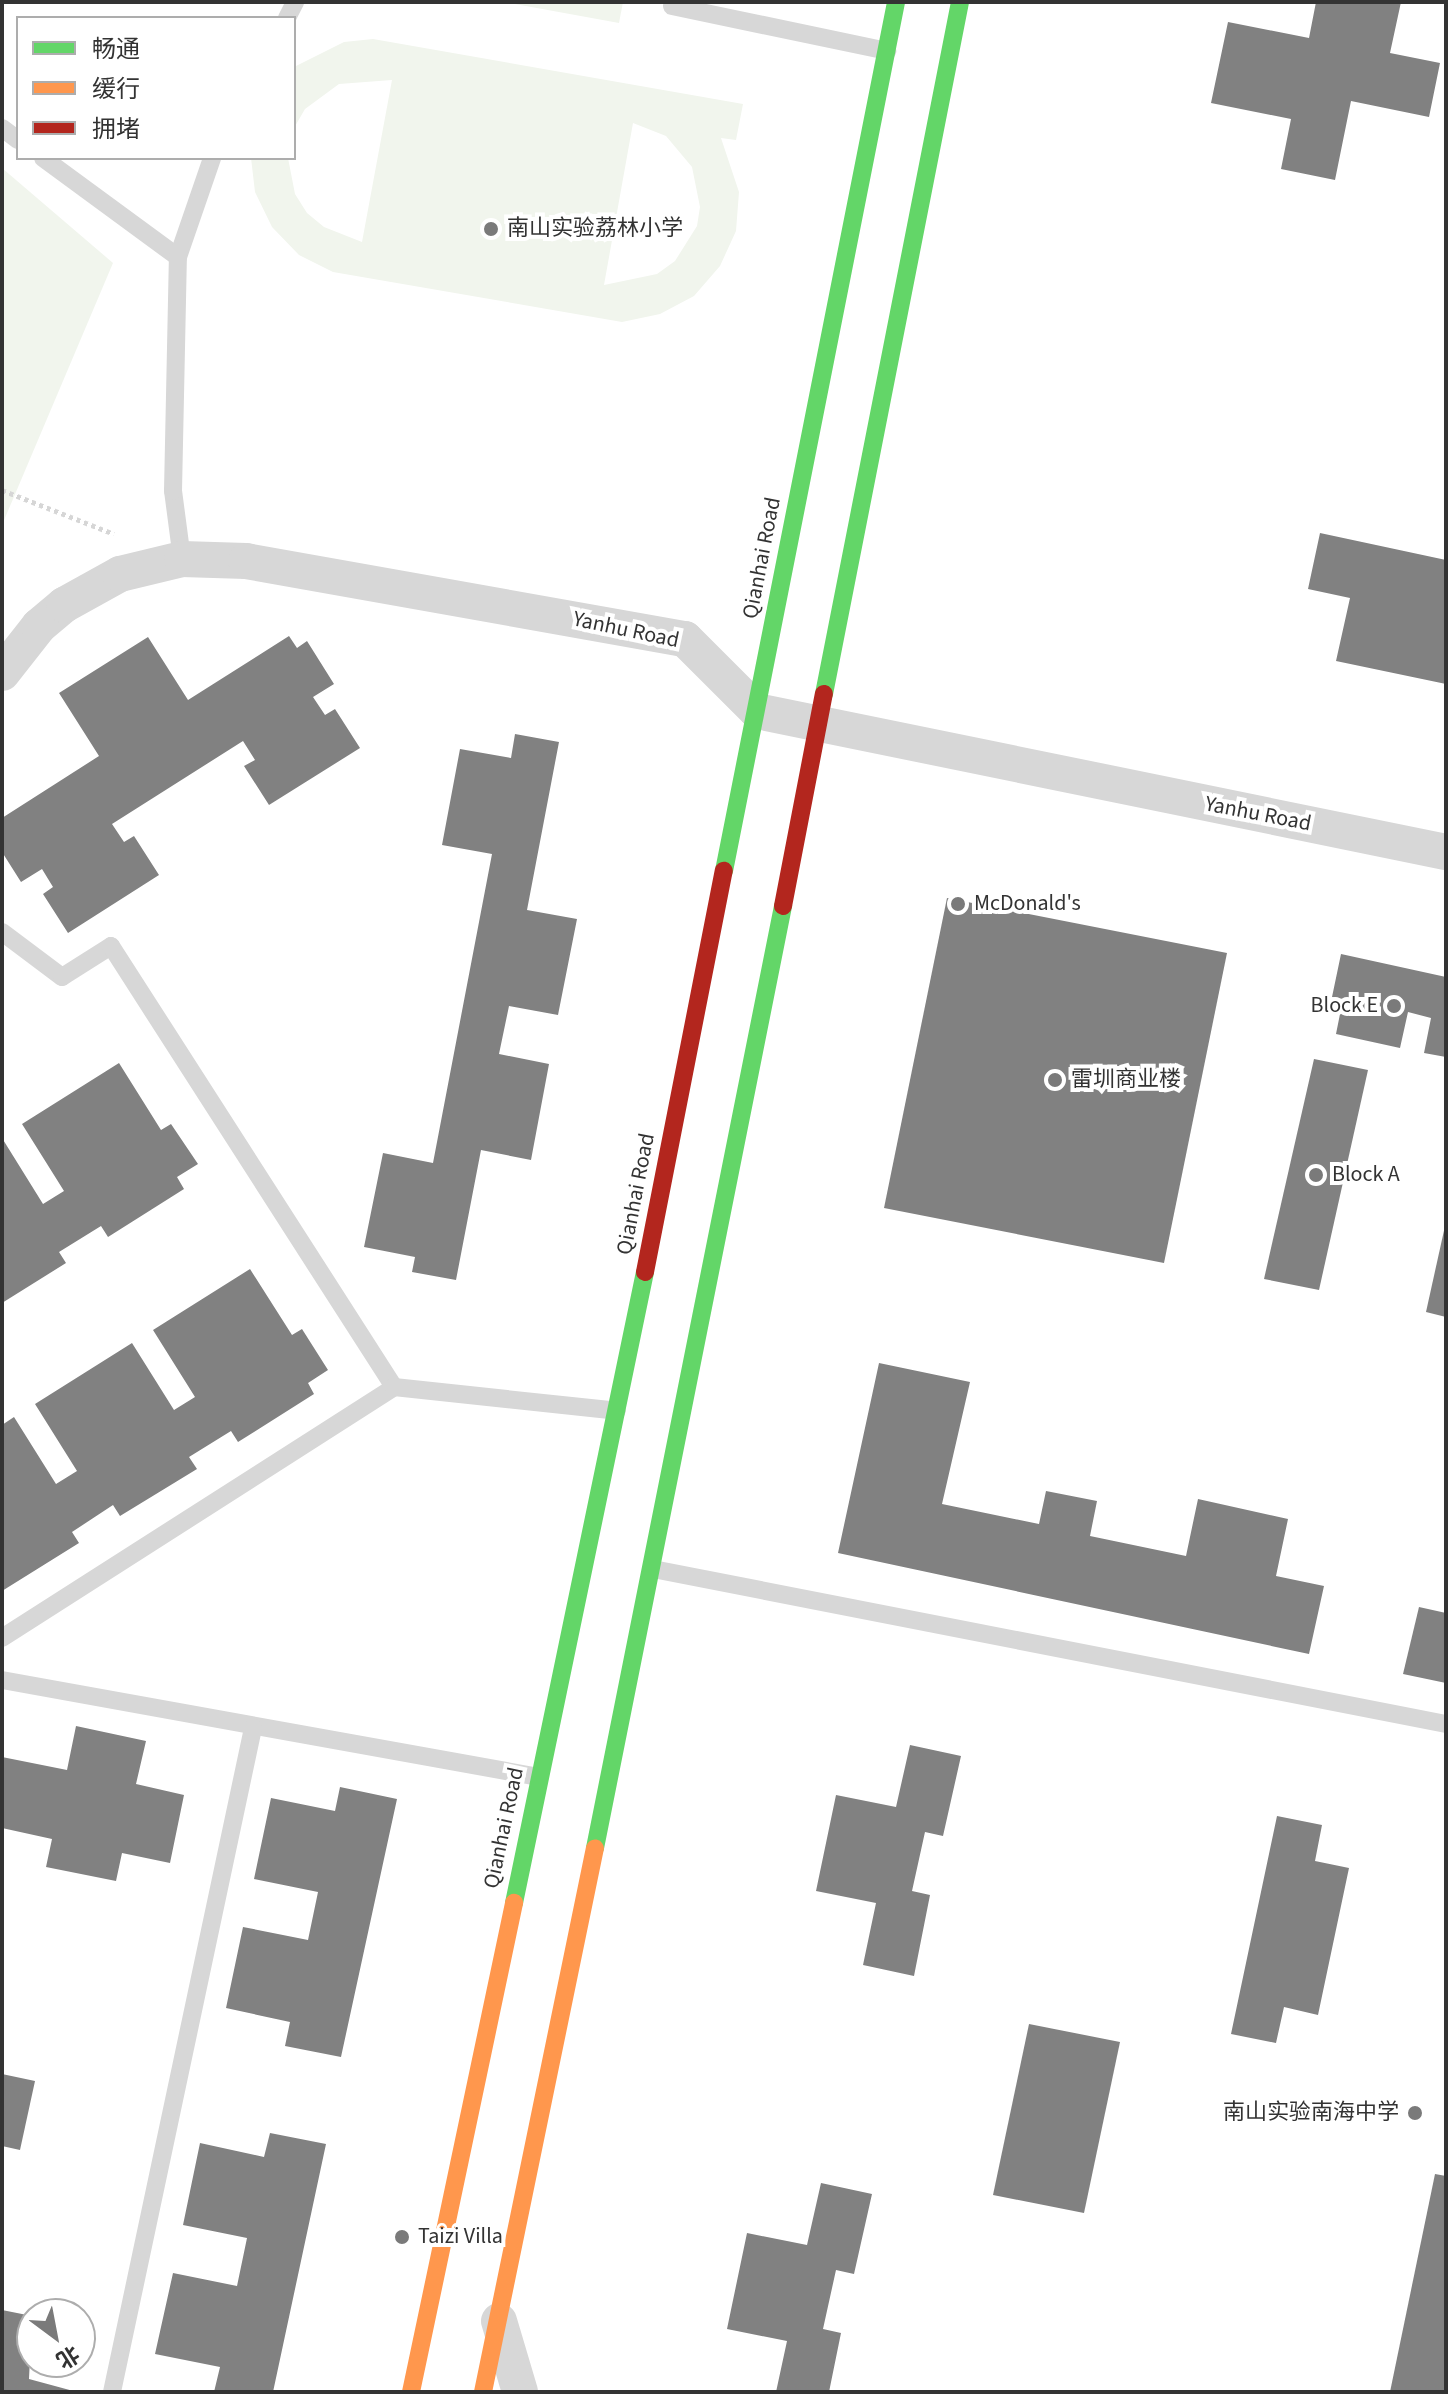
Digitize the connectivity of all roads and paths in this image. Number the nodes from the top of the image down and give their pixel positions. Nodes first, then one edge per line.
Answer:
1 (896, 2) edge
2 (960, 2) edge
3 (672, 6) dead end
4 (887, 51) junction
5 (46, 160) edge
6 (211, 160) edge
7 (178, 257) junction
8 (2, 490) edge
9 (37, 507) dead end
10 (182, 559) junction
11 (2, 673) edge
12 (757, 711) junction
13 (814, 724) junction
14 (1446, 852) edge
15 (2, 932) edge
16 (394, 1387) junction
17 (617, 1411) junction
18 (653, 1569) junction
19 (2, 1638) edge
20 (2, 1680) edge
21 (1446, 1724) edge
22 (253, 1728) junction
23 (539, 1777) junction
24 (498, 2319) junction
25 (112, 2392) edge
26 (411, 2392) edge
27 (483, 2392) edge
28 (520, 2392) edge

1 - 4 street, Qianhai Road
2 - 13 street
3 - 4 lane
4 - 12 street, Qianhai Road
5 - 7 lane
6 - 7 lane
7 - 10 lane
8 - 9 path
10 - 11 street, Yanhu Road
10 - 12 street, Yanhu Road
12 - 13 street, Yanhu Road
12 - 17 street, Qianhai Road
13 - 14 street, Yanhu Road
13 - 18 street
15 - 16 lane
16 - 17 lane
16 - 19 lane
17 - 23 street, Qianhai Road
18 - 21 lane
18 - 24 street
20 - 22 lane
22 - 23 lane
22 - 25 lane
23 - 26 street, Qianhai Road
24 - 27 street
24 - 28 street

